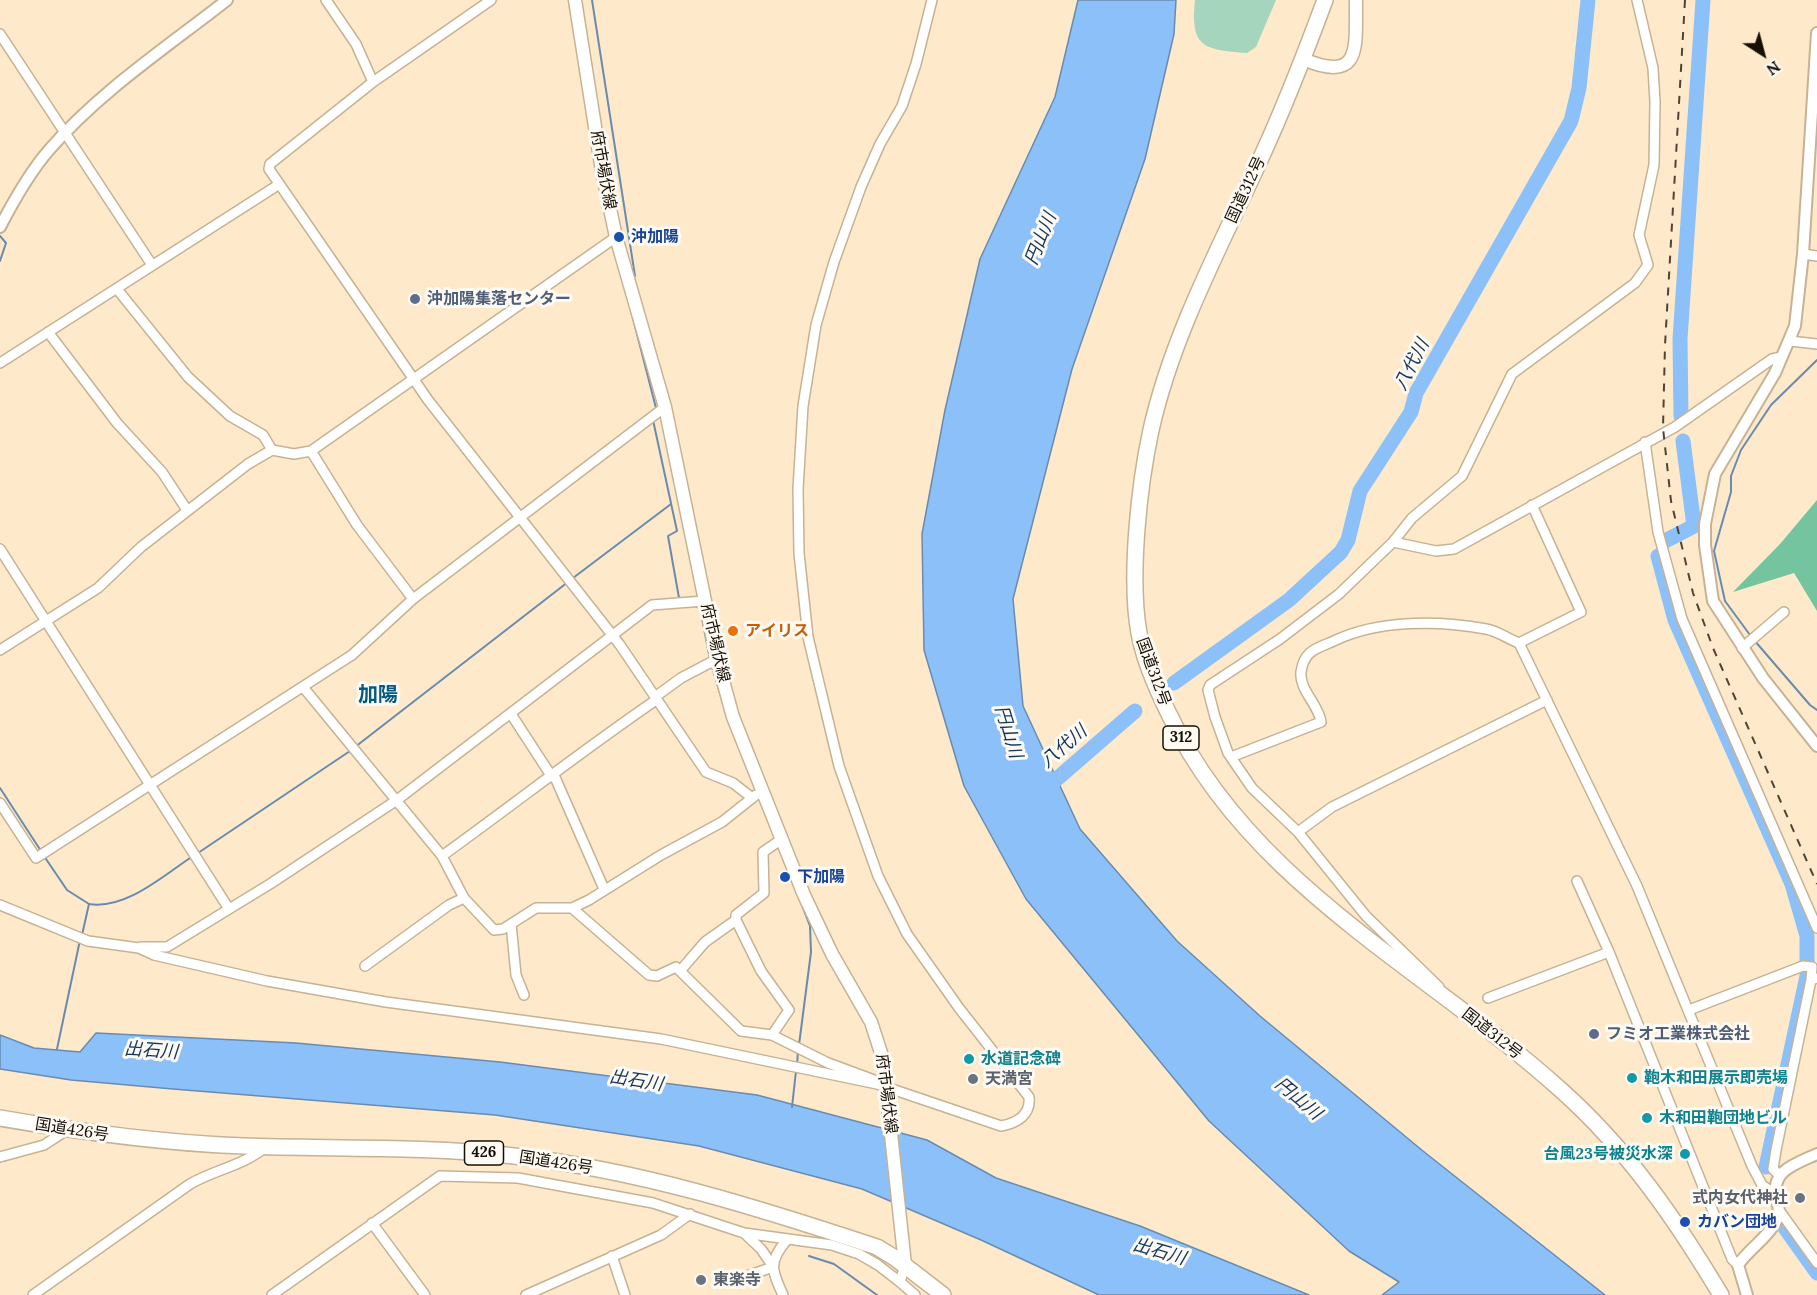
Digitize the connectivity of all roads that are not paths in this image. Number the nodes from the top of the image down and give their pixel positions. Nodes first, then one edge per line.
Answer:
1 (227, 0) edge
2 (326, 0) edge
3 (491, 0) edge
4 (575, 0) edge
5 (932, 0) edge
6 (1325, 0) edge
7 (1356, 0) edge
8 (1637, 0) edge
9 (1817, 33) edge
10 (0, 34) edge
11 (1303, 59) junction
12 (373, 82) junction
13 (1815, 96) edge
14 (66, 132) junction
15 (278, 185) junction
16 (0, 227) edge
17 (616, 237) junction
18 (1803, 255) junction
19 (1817, 256) edge
20 (152, 265) junction
21 (117, 289) junction
22 (48, 332) junction
23 (1790, 341) junction
24 (1817, 344) edge
25 (1782, 357) junction
26 (0, 363) edge
27 (414, 379) junction
28 (665, 407) junction
29 (1645, 442) junction
30 (272, 450) junction
31 (311, 451) junction
32 (1532, 506) junction
33 (188, 510) junction
34 (520, 518) junction
35 (1393, 542) junction
36 (0, 549) edge
37 (413, 599) junction
38 (704, 601) junction
39 (1784, 612) dead end
40 (46, 620) junction
41 (611, 636) junction
42 (1520, 643) junction
43 (1742, 648) junction
44 (0, 650) edge
45 (717, 659) junction
46 (303, 687) junction
47 (655, 699) junction
48 (1547, 700) junction
49 (511, 714) junction
50 (1817, 746) edge
51 (1230, 757) junction
52 (553, 776) junction
53 (151, 785) junction
54 (764, 792) junction
55 (751, 797) junction
56 (397, 800) junction
57 (0, 803) edge
58 (1298, 832) junction
59 (782, 839) junction
60 (442, 856) junction
61 (1577, 881) dead end
62 (604, 890) junction
63 (464, 898) junction
64 (0, 905) edge
65 (572, 908) junction
66 (229, 909) junction
67 (736, 920) junction
68 (511, 924) junction
69 (1817, 928) edge
70 (139, 948) junction
71 (1609, 952) junction
72 (364, 966) dead end
73 (680, 971) junction
74 (1814, 979) edge
75 (524, 995) dead end
76 (1441, 995) junction
77 (1488, 998) dead end
78 (1689, 1010) junction
79 (772, 1035) junction
80 (884, 1090) junction
81 (0, 1118) edge
82 (68, 1130) junction
83 (268, 1146) junction
84 (1817, 1154) edge
85 (0, 1157) edge
86 (1779, 1175) junction
87 (1775, 1194) junction
88 (1779, 1210) junction
89 (690, 1214) junction
90 (372, 1223) junction
91 (744, 1233) junction
92 (786, 1241) junction
93 (612, 1257) junction
94 (1817, 1263) edge
95 (1738, 1264) junction
96 (905, 1265) junction
97 (772, 1266) junction
98 (747, 1276) dead end
99 (900, 1282) junction
100 (33, 1295) edge
101 (272, 1295) edge
102 (425, 1295) edge
103 (526, 1295) edge
104 (625, 1295) edge
105 (783, 1295) edge
106 (915, 1295) edge
107 (943, 1295) edge
108 (1721, 1295) edge
109 (1747, 1295) edge

1 - 14 street
2 - 12 street
3 - 12 street
4 - 17 main road, 府市場伏線
5 - 80 street
6 - 11 highway, 国道312号 / 312
7 - 11 main road
8 - 35 street
9 - 13 street
10 - 14 street
11 - 76 highway, 国道312号 / 312
12 - 15 street
13 - 18 street
14 - 16 street
14 - 20 street
15 - 20 street
15 - 27 street
17 - 27 street
17 - 28 main road, 府市場伏線
18 - 19 street
18 - 23 street
20 - 21 street
21 - 22 street
21 - 30 street
22 - 26 street
22 - 33 street
23 - 24 street
23 - 25 street
25 - 29 street
25 - 43 street
27 - 31 street
27 - 34 street
28 - 34 street
28 - 38 main road, 府市場伏線
29 - 32 street
29 - 69 street
30 - 31 street
30 - 33 street
31 - 37 street
32 - 35 street
32 - 42 street
33 - 40 street
34 - 37 street
34 - 41 street
35 - 51 street
36 - 40 street
37 - 46 street
38 - 41 street
38 - 45 main road, 府市場伏線
39 - 43 street
40 - 44 street
40 - 53 street
41 - 47 street
41 - 49 street
42 - 48 street
42 - 51 street
43 - 50 street
45 - 47 street
45 - 54 main road, 府市場伏線
46 - 53 street
46 - 56 street
47 - 52 street
47 - 55 street
48 - 58 street
48 - 78 street
49 - 52 street
49 - 56 street
51 - 58 street
52 - 60 street
52 - 62 street
53 - 57 street
53 - 66 street
54 - 55 street
54 - 59 main road, 府市場伏線
55 - 62 street
56 - 60 street
56 - 66 street
58 - 76 street
59 - 67 street
59 - 80 main road, 府市場伏線
60 - 63 street
61 - 71 street
62 - 65 street
63 - 68 street
63 - 72 street
64 - 70 street
65 - 68 street
65 - 73 street
66 - 70 street
67 - 73 street
67 - 79 street
68 - 75 street
70 - 80 street
71 - 77 street
71 - 95 street
73 - 79 street
74 - 78 street
74 - 86 street
76 - 108 highway, 国道312号 / 312
78 - 87 street
79 - 80 street
80 - 96 main road, 府市場伏線
81 - 82 highway, 国道426号 / 426
82 - 83 highway, 国道426号 / 426
82 - 85 street
83 - 96 highway, 国道426号 / 426
83 - 100 street
84 - 86 street
86 - 87 street
87 - 88 street
88 - 94 street
88 - 95 street
89 - 90 street
89 - 91 street
89 - 93 street
90 - 101 street
90 - 102 street
91 - 92 street
91 - 97 street
92 - 97 street
92 - 99 street
93 - 103 street
93 - 104 street
95 - 109 street
96 - 99 street
96 - 107 highway, 国道426号 / 426
97 - 98 street
97 - 105 street
99 - 106 street

